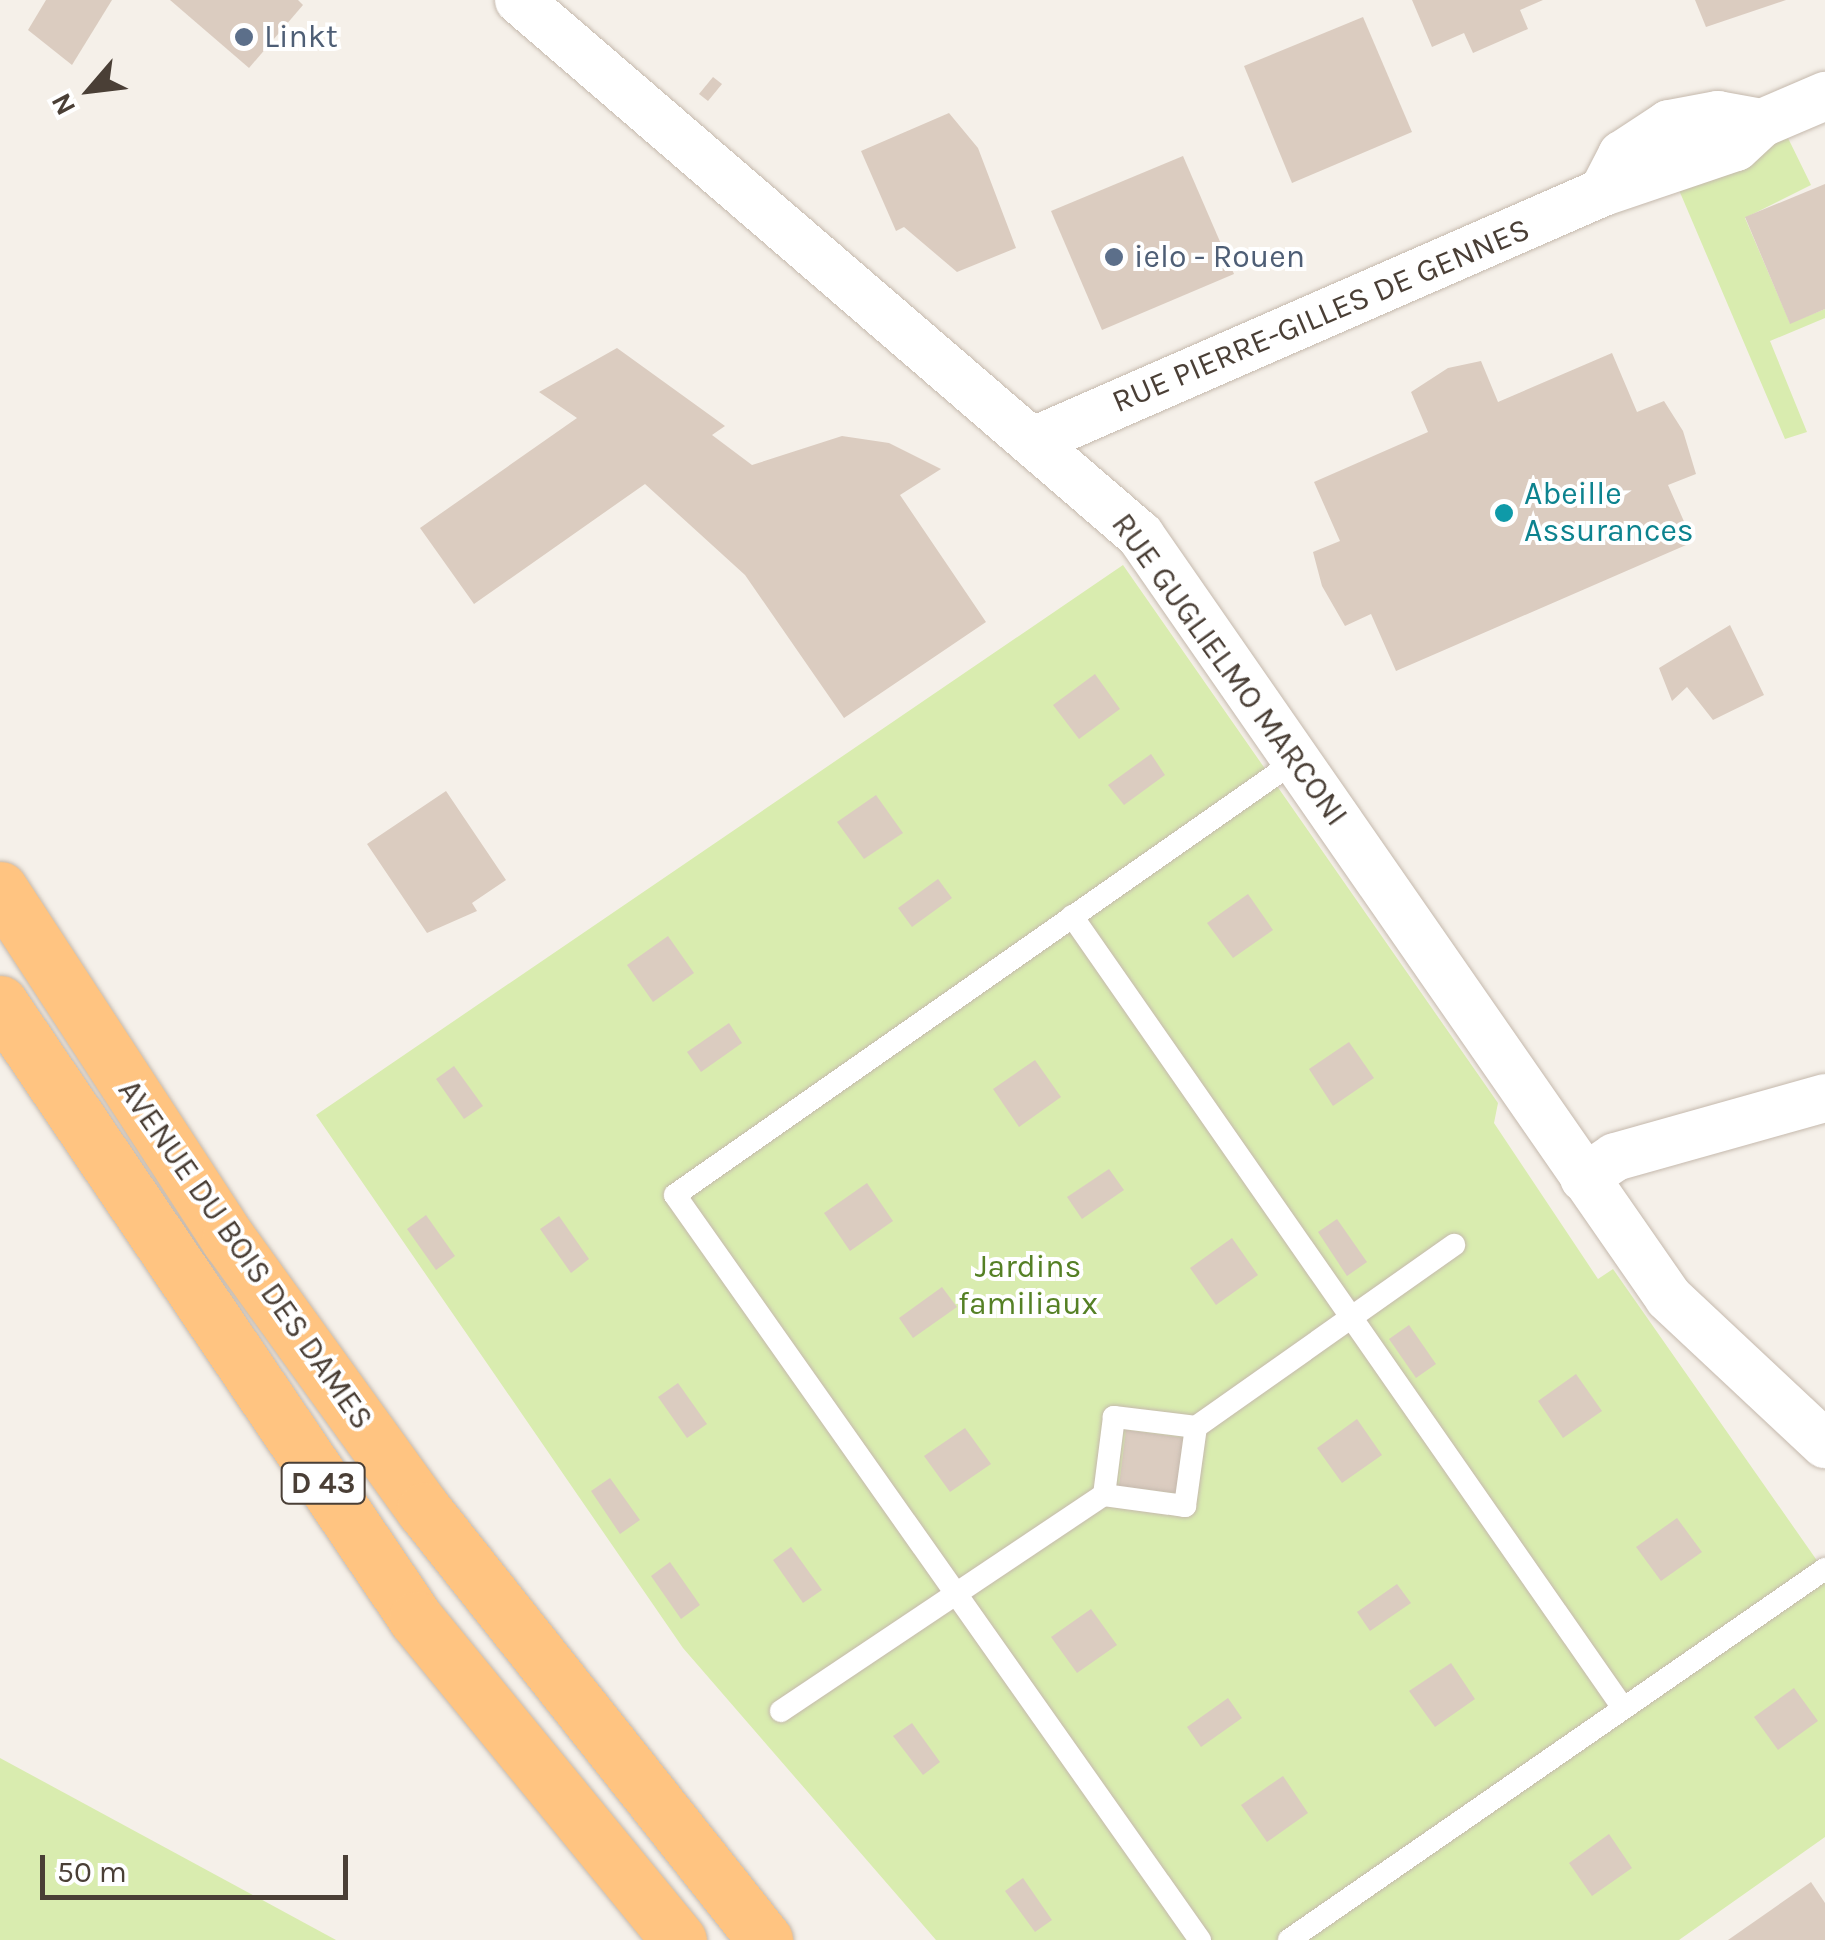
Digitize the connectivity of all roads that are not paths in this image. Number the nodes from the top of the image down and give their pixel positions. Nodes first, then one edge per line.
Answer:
1 (519, 0) edge
2 (1825, 96) edge
3 (1038, 439) junction
4 (1295, 761) junction
5 (0, 889) edge
6 (1072, 916) junction
7 (0, 1003) edge
8 (1825, 1098) edge
9 (1584, 1178) junction
10 (1454, 1245) dead end
11 (1352, 1317) junction
12 (1196, 1428) junction
13 (1825, 1444) edge
14 (1104, 1495) junction
15 (1825, 1569) edge
16 (954, 1596) junction
17 (1623, 1708) junction
18 (782, 1711) dead end
19 (679, 1940) edge
20 (765, 1940) edge
21 (1200, 1940) edge
22 (1289, 1940) edge

1 - 3 street, RUE GUGLIELMO MARCONI
2 - 3 street, RUE PIERRE-GILLES DE GENNES
3 - 4 street, RUE GUGLIELMO MARCONI
4 - 6 lane
4 - 9 street, RUE GUGLIELMO MARCONI
5 - 20 highway, AVENUE DU BOIS DES DAMES / D 43
6 - 11 lane
6 - 16 lane
7 - 19 highway, AVENUE DU BOIS DES DAMES / D 43
8 - 9 street
9 - 13 street, RUE GUGLIELMO MARCONI
10 - 11 lane
11 - 12 lane
11 - 17 lane
12 - 14 lane
12 - 14 lane
14 - 16 lane
15 - 17 lane
16 - 18 lane
16 - 21 lane
17 - 22 lane

